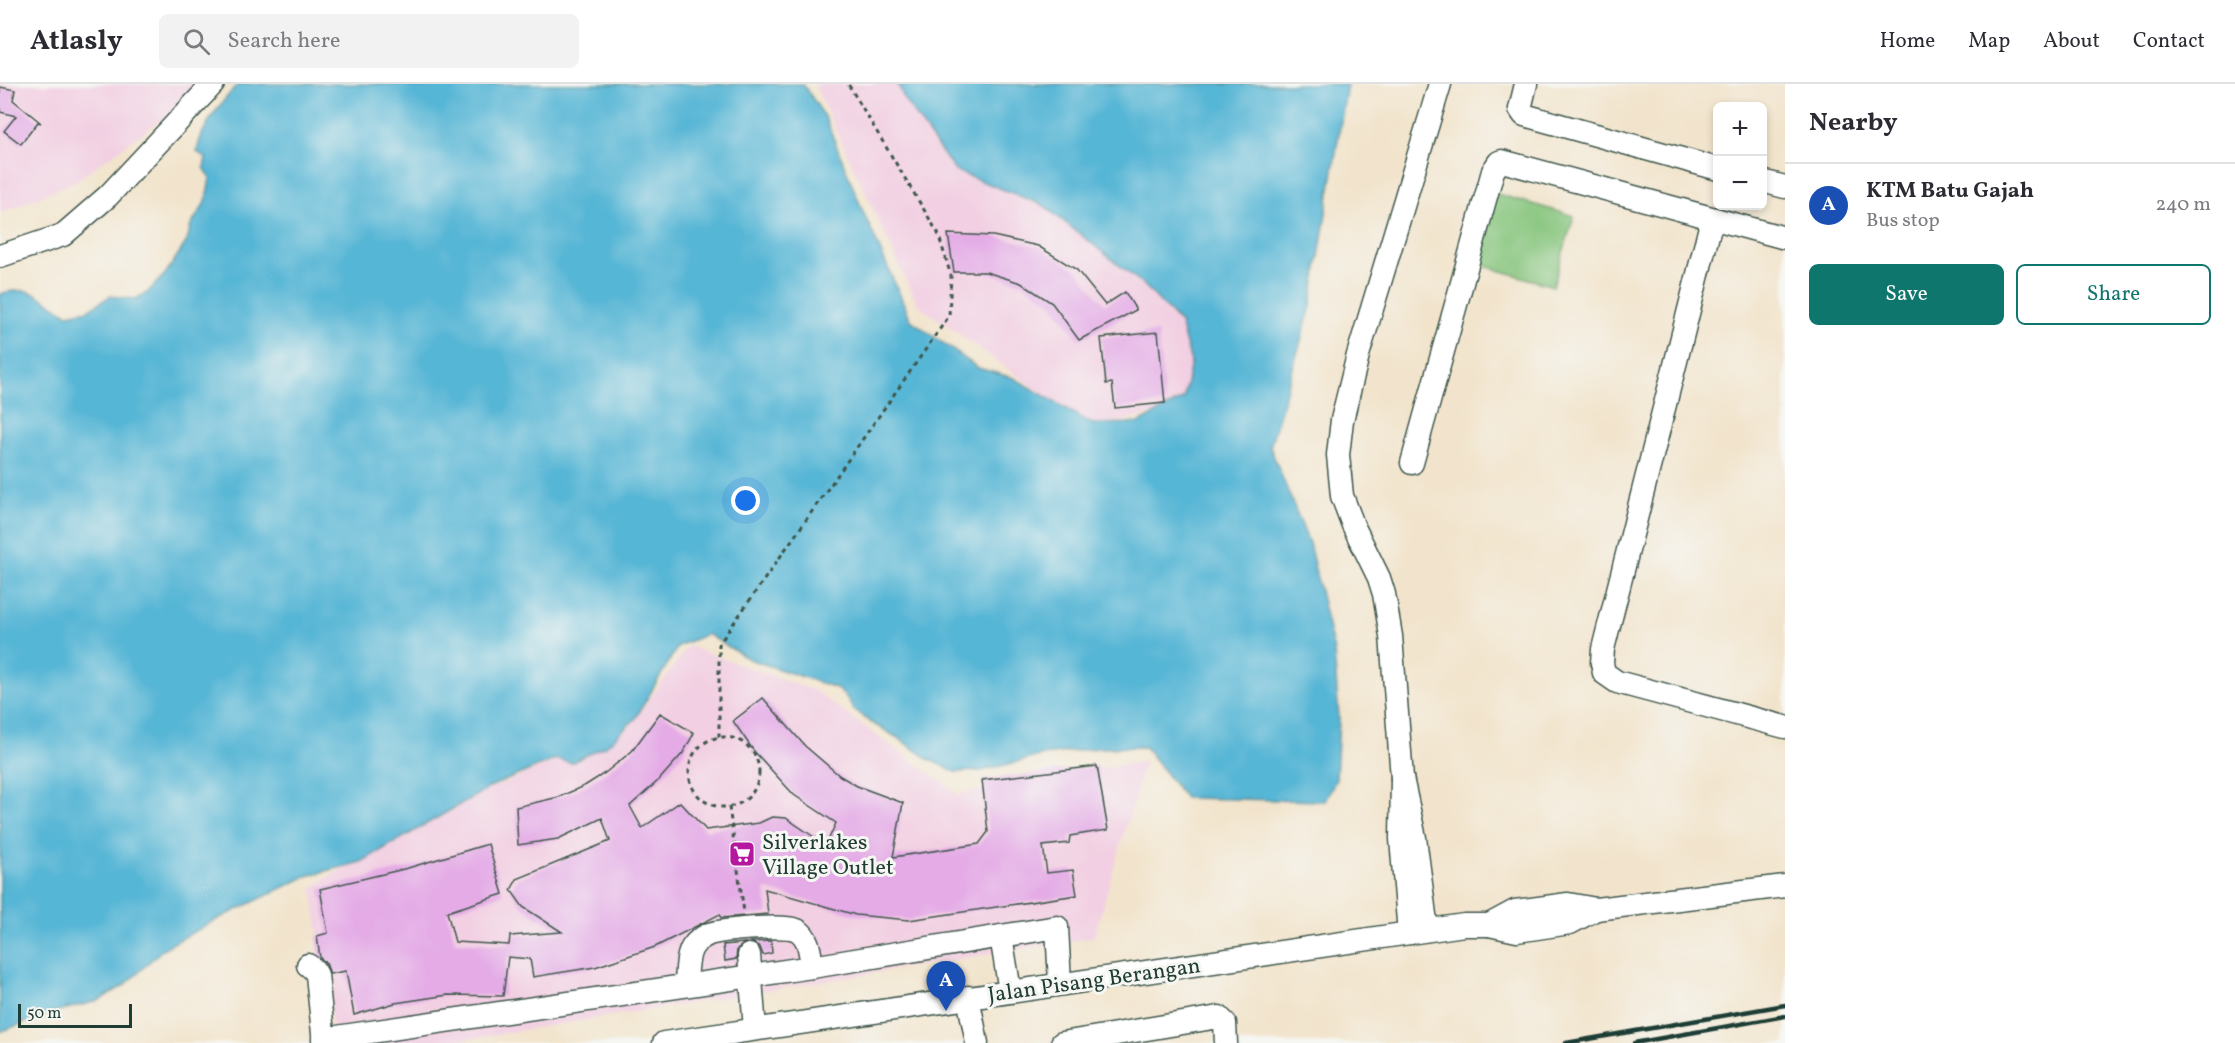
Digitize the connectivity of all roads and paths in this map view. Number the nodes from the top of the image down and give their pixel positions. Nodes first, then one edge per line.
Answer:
1 (213, 84) edge
2 (848, 84) edge
3 (1440, 84) edge
4 (1526, 84) edge
5 (1713, 168) edge
6 (1767, 182) edge
7 (1785, 187) edge
8 (1712, 219) junction
9 (1785, 237) edge
10 (0, 256) edge
11 (1412, 463) dead end
12 (1785, 727) edge
13 (719, 737) junction
14 (729, 807) junction
15 (1412, 873) junction
16 (1785, 886) edge
17 (1464, 925) junction
18 (747, 929) junction
19 (1418, 932) junction
20 (1001, 936) junction
21 (1368, 939) junction
22 (308, 965) dead end
23 (750, 965) junction
24 (812, 967) junction
25 (1060, 983) junction
26 (686, 985) junction
27 (1011, 991) junction
28 (968, 997) junction
29 (755, 1029) junction
30 (324, 1041) edge
31 (664, 1043) edge
32 (977, 1043) edge
33 (1062, 1043) edge
34 (1226, 1043) edge

1 - 10 street
2 - 13 path
3 - 15 street
4 - 5 street
6 - 7 street
8 - 9 street
8 - 11 street
8 - 12 street
13 - 14 path
13 - 14 path
14 - 18 path
15 - 17 street
15 - 19 street
15 - 21 street
16 - 17 street, Jalan Pisang Berangan
17 - 19 street, Jalan Pisang Berangan
18 - 24 street
18 - 26 street
19 - 21 street, Jalan Pisang Berangan
20 - 24 street
20 - 25 street
20 - 27 street
21 - 25 street, Jalan Pisang Berangan
22 - 30 street
23 - 24 street
23 - 26 street
23 - 29 street
25 - 27 street, Jalan Pisang Berangan
26 - 30 street
27 - 28 street, Jalan Pisang Berangan
28 - 29 street, Jalan Pisang Berangan
28 - 32 street
29 - 31 street, Jalan Pisang Berangan
33 - 34 street

